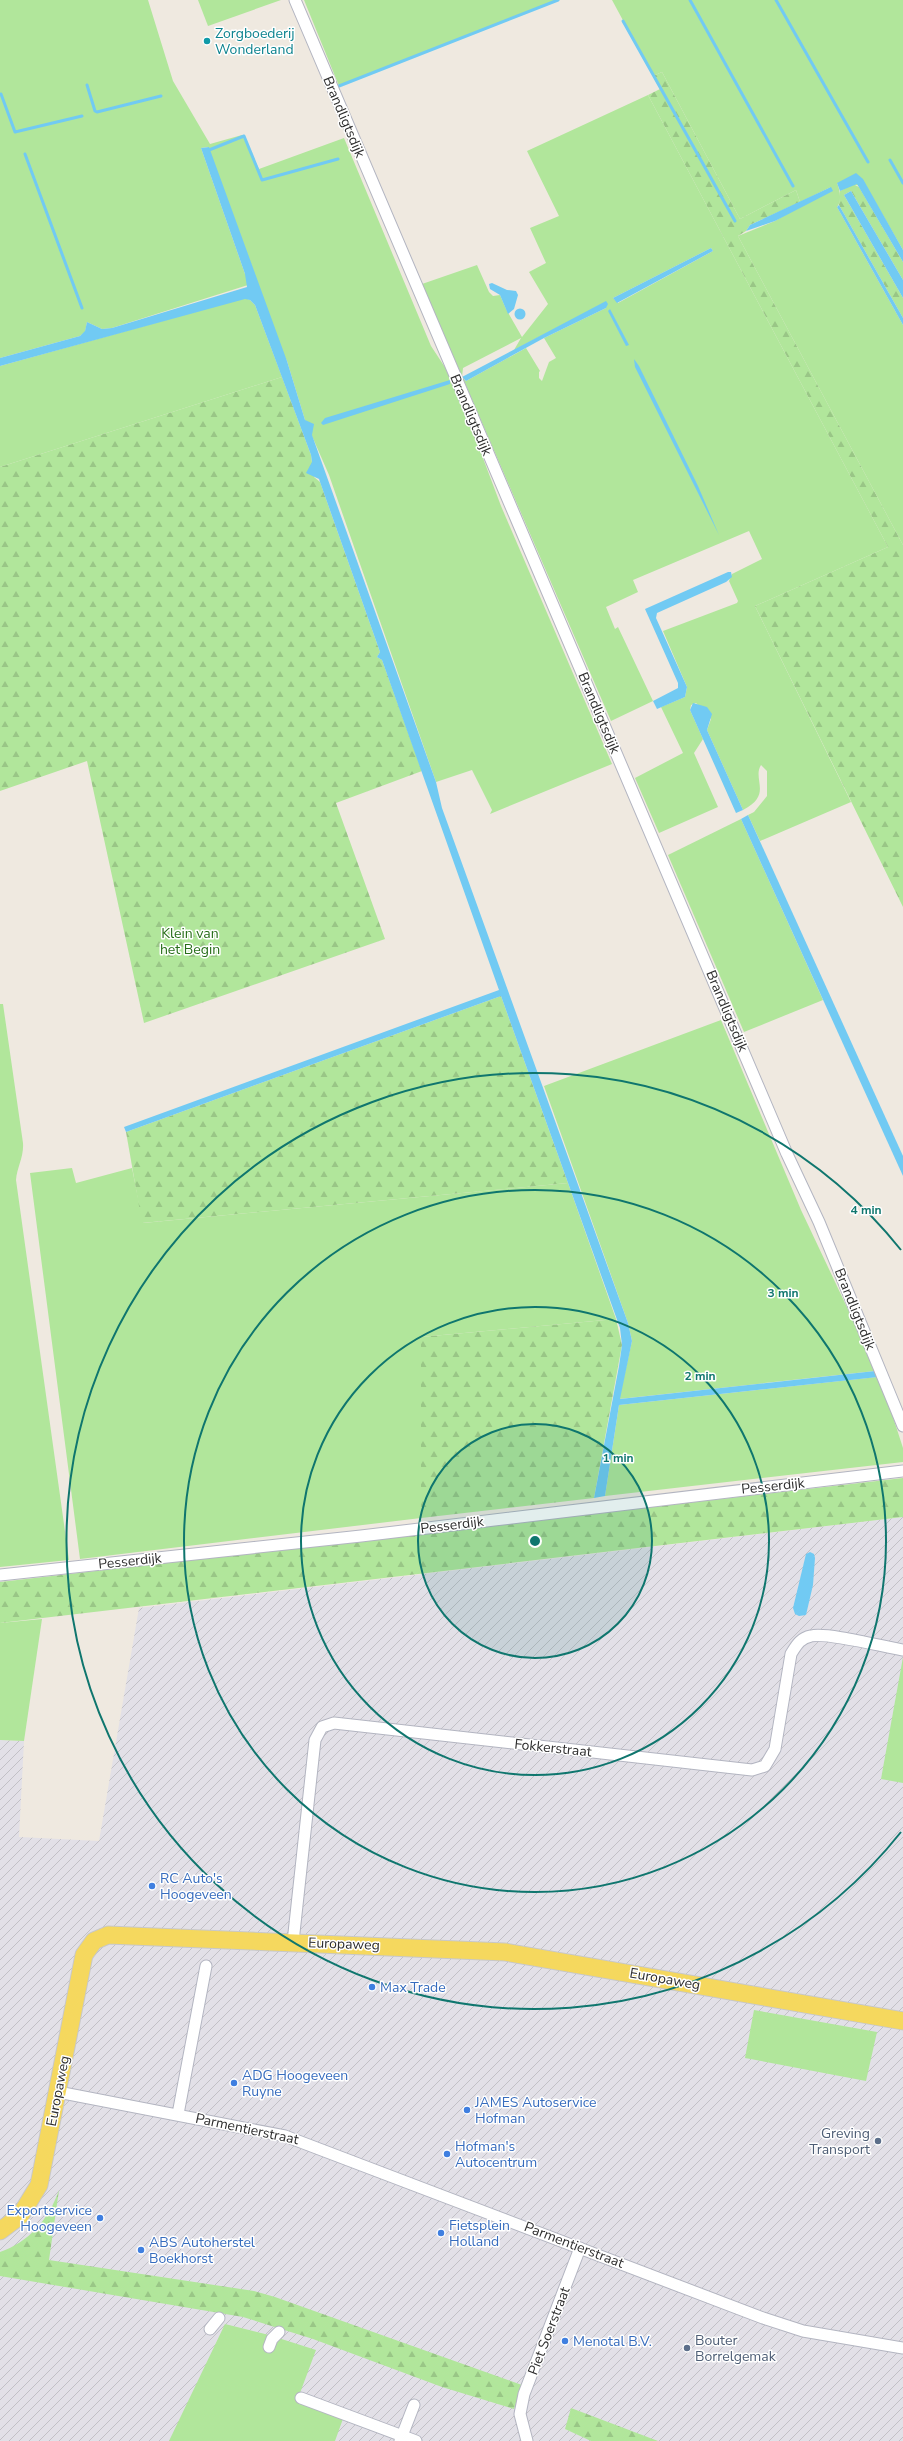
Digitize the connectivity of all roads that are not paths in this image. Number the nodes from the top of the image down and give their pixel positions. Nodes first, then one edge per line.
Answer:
1 (295, 0) edge
2 (903, 1426) edge
3 (903, 1471) edge
4 (0, 1575) edge
5 (903, 1650) edge
6 (293, 1942) junction
7 (206, 1966) dead end
8 (903, 2021) edge
9 (58, 2092) junction
10 (178, 2114) junction
11 (0, 2231) edge
12 (580, 2248) junction
13 (220, 2318) dead end
14 (210, 2329) dead end
15 (279, 2332) dead end
16 (269, 2347) dead end
17 (903, 2348) edge
18 (302, 2398) dead end
19 (414, 2405) dead end
20 (401, 2438) edge
21 (416, 2441) edge
22 (528, 2441) edge

1 - 2 street, Brandligtsdijk
3 - 4 street, Pesserdijk
5 - 6 street, Fokkerstraat
6 - 8 main road, Europaweg
6 - 9 main road, Europaweg
7 - 10 street, Parmentierstraat
9 - 10 street, Parmentierstraat
9 - 11 main road, Europaweg
10 - 12 street, Parmentierstraat
12 - 17 street, Parmentierstraat
12 - 22 street, Piet Soerstraat
13 - 14 street
15 - 16 street
18 - 20 street
19 - 20 street
20 - 21 street

